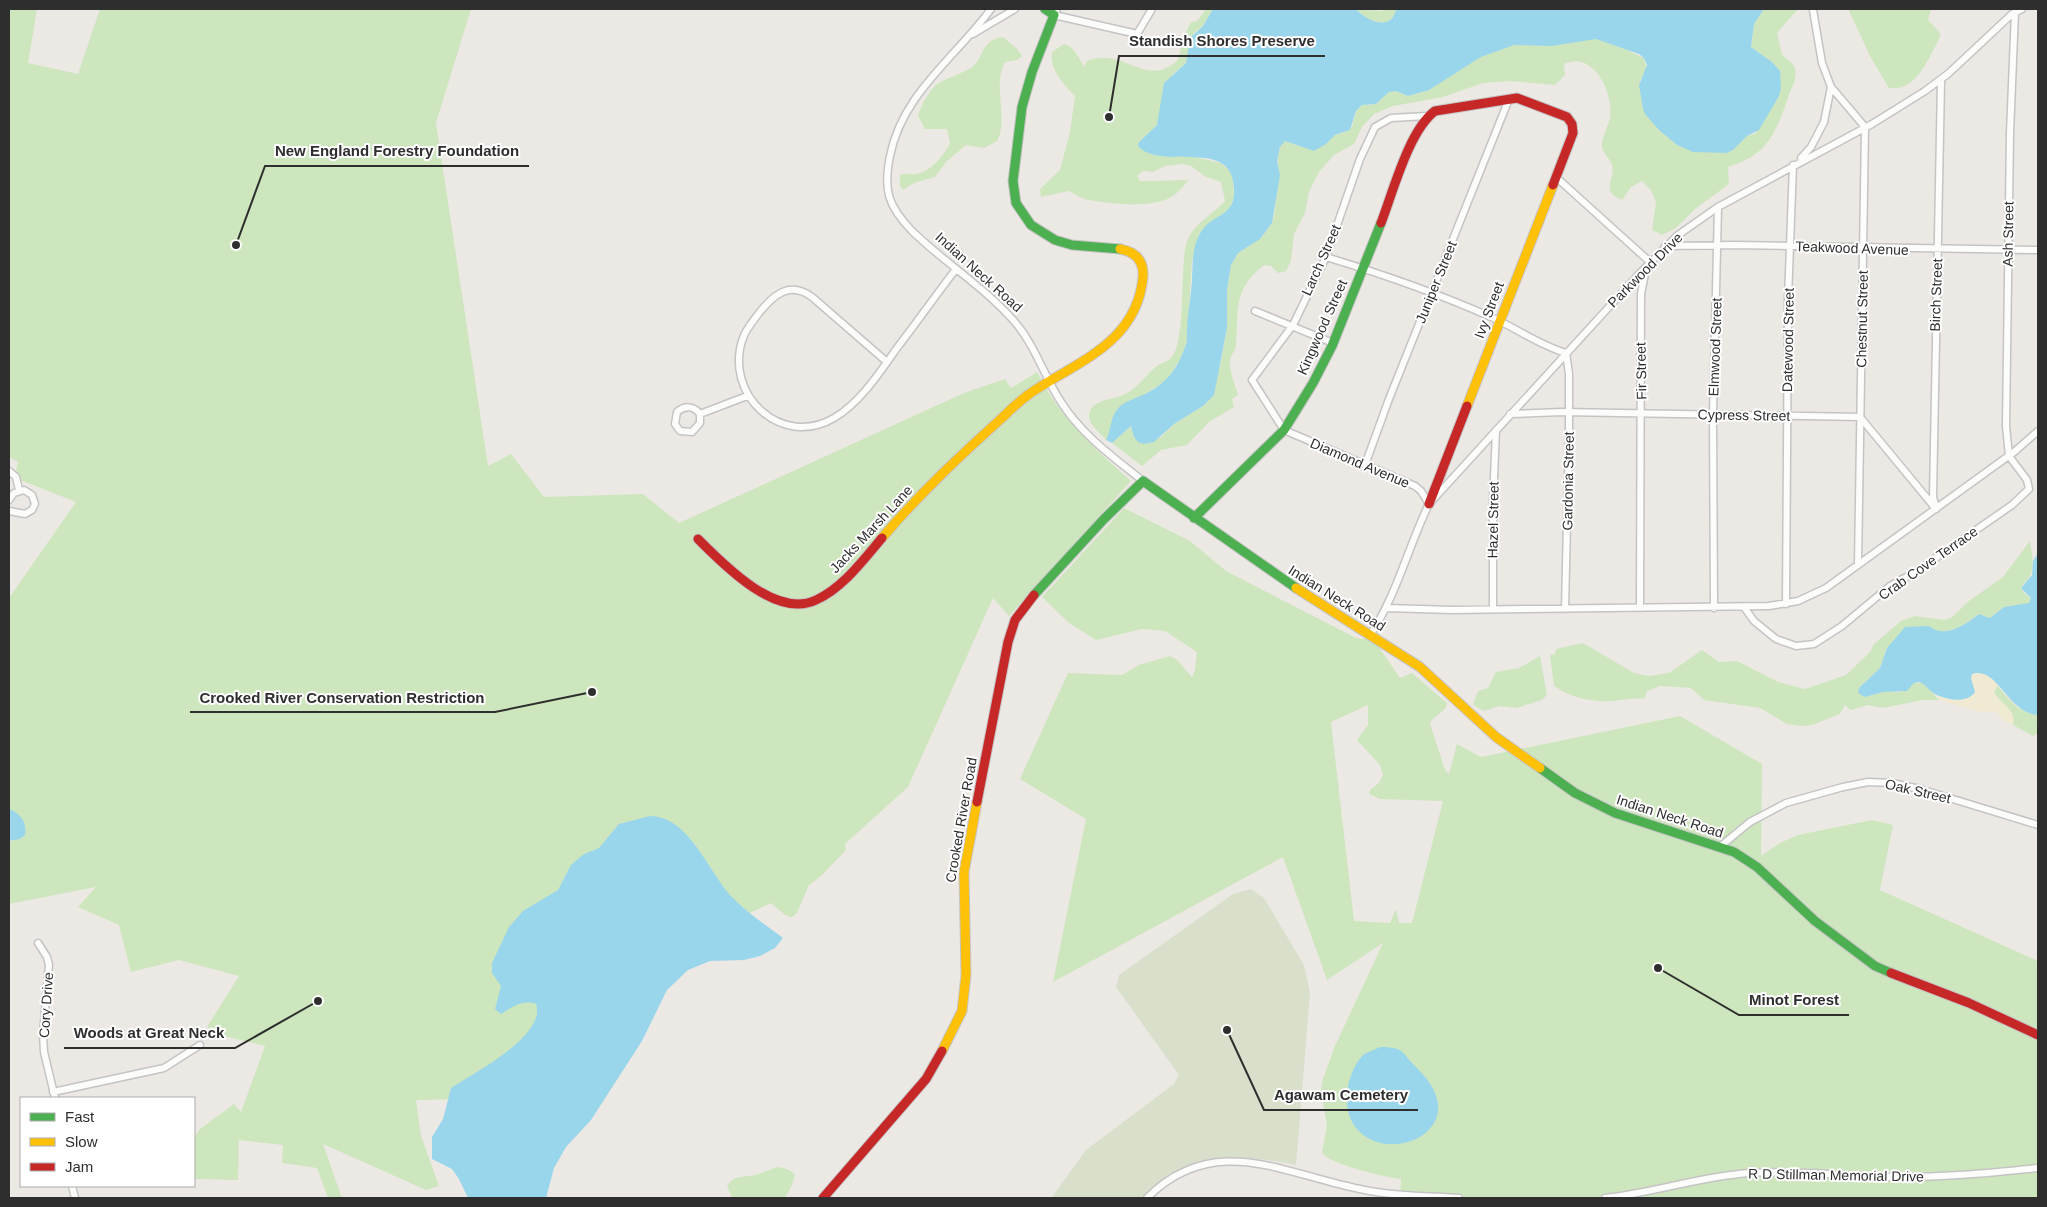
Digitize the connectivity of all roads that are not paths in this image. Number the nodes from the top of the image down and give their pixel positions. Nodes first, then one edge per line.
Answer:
1 (991, 9) edge
2 (1015, 9) edge
3 (1045, 9) edge
4 (1152, 9) edge
5 (1813, 10) dead end
6 (2019, 10) edge
7 (1056, 12) edge
8 (968, 38) junction
9 (1940, 81) junction
10 (1831, 87) junction
11 (1509, 99) junction
12 (1427, 116) junction
13 (1865, 127) junction
14 (1792, 166) junction
15 (1557, 178) junction
16 (1718, 207) junction
17 (1665, 246) junction
18 (1717, 246) junction
19 (1790, 246) junction
20 (1863, 249) junction
21 (1937, 250) junction
22 (2008, 250) junction
23 (2038, 250) edge
24 (1326, 257) junction
25 (1650, 262) junction
26 (1364, 268) junction
27 (956, 269) junction
28 (1432, 294) junction
29 (1255, 311) dead end
30 (1499, 320) junction
31 (1293, 325) junction
32 (1333, 343) junction
33 (1566, 353) junction
34 (887, 362) junction
35 (1050, 381) junction
36 (747, 396) junction
37 (1568, 412) junction
38 (700, 414) junction
39 (1510, 414) junction
40 (1642, 414) junction
41 (1713, 414) junction
42 (1787, 416) junction
43 (1860, 417) junction
44 (1284, 430) junction
45 (1496, 430) junction
46 (2038, 431) edge
47 (2008, 456) junction
48 (1365, 465) junction
49 (9, 471) edge
50 (1142, 481) junction
51 (19, 490) junction
52 (9, 500) edge
53 (1429, 504) junction
54 (1936, 508) junction
55 (9, 511) edge
56 (1194, 518) junction
57 (698, 539) dead end
58 (1858, 565) junction
59 (1786, 604) junction
60 (1744, 607) junction
61 (1386, 608) junction
62 (1640, 608) junction
63 (1714, 608) junction
64 (1493, 609) junction
65 (1565, 609) junction
66 (1370, 636) junction
67 (2038, 825) edge
68 (1721, 846) junction
69 (38, 943) dead end
70 (2038, 1035) edge
71 (200, 1044) dead end
72 (54, 1095) edge
73 (2038, 1168) edge
74 (823, 1198) edge
75 (1147, 1198) edge
76 (1459, 1198) edge
77 (1605, 1198) edge

1 - 8 street, Indian Neck Road
2 - 8 street
3 - 7 street
4 - 7 street
5 - 10 street
6 - 9 street, Parkwood Drive
6 - 22 street, Ash Street
7 - 35 street, Jacks Marsh Lane
8 - 27 street, Indian Neck Road
9 - 13 street, Parkwood Drive
9 - 21 street, Birch Street
10 - 13 street
10 - 14 street
11 - 12 street
11 - 15 street, Ivy Street
11 - 28 street, Juniper Street
12 - 24 street, Larch Street
12 - 26 street, Kingwood Street
13 - 14 street, Parkwood Drive
13 - 20 street, Chestnut Street
14 - 16 street, Parkwood Drive
14 - 19 street, Datewood Street
15 - 25 street
15 - 30 street, Ivy Street
16 - 17 street, Parkwood Drive
16 - 18 street, Elmwood Street
17 - 18 street, Teakwood Avenue
17 - 25 street, Parkwood Drive
18 - 19 street, Teakwood Avenue
18 - 41 street, Elmwood Street
19 - 20 street, Teakwood Avenue
19 - 42 street, Datewood Street
20 - 21 street, Teakwood Avenue
20 - 43 street, Chestnut Street
21 - 22 street, Teakwood Avenue
21 - 54 street, Birch Street
22 - 23 street, Teakwood Avenue
22 - 47 street, Ash Street
24 - 26 street
24 - 31 street, Larch Street
25 - 33 street, Parkwood Drive
25 - 40 street, Fir Street
26 - 28 street
26 - 32 street, Kingwood Street
27 - 34 street
27 - 35 street, Indian Neck Road
28 - 30 street
28 - 48 street, Juniper Street
29 - 31 street
30 - 33 street
30 - 53 street, Ivy Street
31 - 32 street
31 - 44 street, Larch Street
32 - 44 street, Kingwood Street
33 - 37 street, Gardonia Street
33 - 39 street, Parkwood Drive
34 - 36 street
34 - 36 street
35 - 50 street, Indian Neck Road
35 - 57 street, Jacks Marsh Lane
36 - 38 street
37 - 39 street, Cypress Street
37 - 40 street, Cypress Street
37 - 65 street, Gardonia Street
38 - 38 street
39 - 45 street, Parkwood Drive
40 - 41 street, Cypress Street
40 - 62 street, Fir Street
41 - 42 street, Cypress Street
41 - 63 street, Elmwood Street
42 - 43 street, Cypress Street
42 - 59 street, Datewood Street
43 - 54 street
43 - 58 street, Chestnut Street
44 - 48 street, Diamond Avenue
44 - 56 street, Kingwood Street
45 - 53 street, Parkwood Drive
45 - 64 street, Hazel Street
46 - 47 street
47 - 54 street
47 - 60 street, Crab Cove Terrace
48 - 53 street, Diamond Avenue
49 - 51 street
50 - 56 street, Indian Neck Road
50 - 74 street, Crooked River Road
51 - 52 street
51 - 55 street
53 - 61 street, Parkwood Drive
54 - 58 street
56 - 66 street, Indian Neck Road
58 - 59 street
59 - 60 street
60 - 63 street
61 - 64 street
61 - 66 street, Parkwood Drive
62 - 63 street
62 - 65 street
64 - 65 street
66 - 68 street, Indian Neck Road
67 - 68 street, Oak Street
68 - 70 street, Indian Neck Road
69 - 72 street, Cory Drive
71 - 72 street
73 - 77 street, R D Stillman Memorial Drive
75 - 76 street

